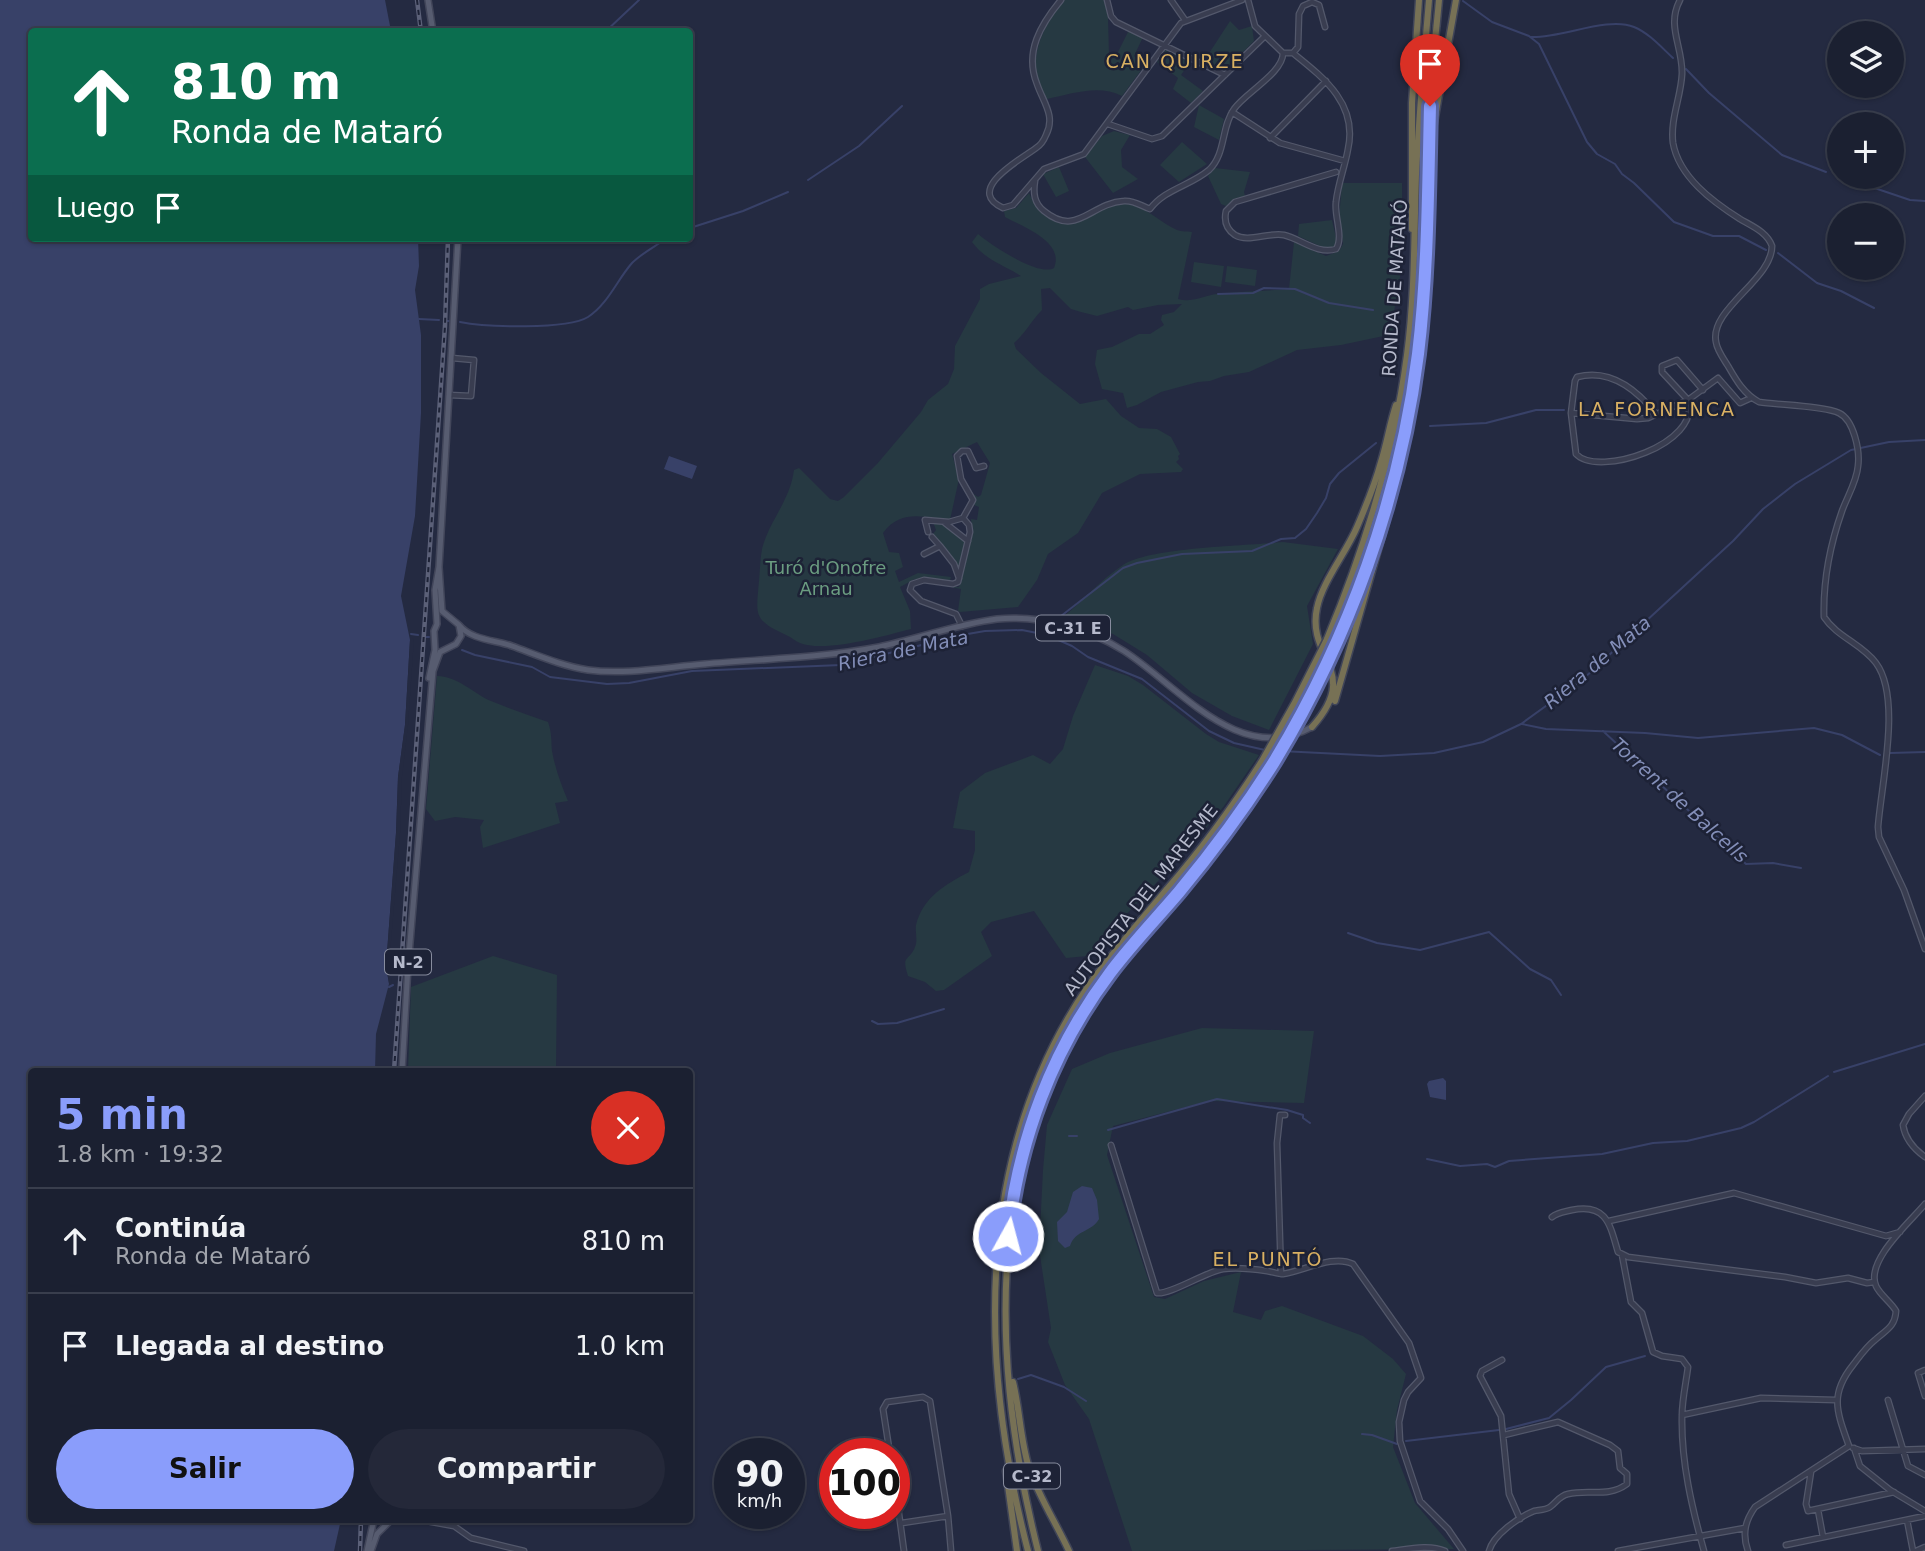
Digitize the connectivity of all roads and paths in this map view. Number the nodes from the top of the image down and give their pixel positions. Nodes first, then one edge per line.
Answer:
1 (428, 0) edge
2 (1061, 0) edge
3 (1108, 0) edge
4 (1171, 0) edge
5 (1242, 0) edge
6 (1248, 0) edge
7 (1419, 0) edge
8 (1429, 0) edge
9 (1439, 0) edge
10 (1455, 0) edge
11 (1680, 0) edge
12 (1185, 20) junction
13 (1325, 27) dead end
14 (432, 28) edge
15 (1265, 36) junction
16 (1165, 46) junction
17 (1283, 53) junction
18 (1293, 53) junction
19 (1225, 75) junction
20 (1326, 81) junction
21 (1232, 112) junction
22 (1108, 124) junction
23 (1270, 138) junction
24 (1429, 153) junction
25 (1337, 160) junction
26 (1345, 162) junction
27 (1338, 173) junction
28 (1037, 177) junction
29 (458, 242) edge
30 (1414, 251) junction
31 (452, 358) junction
32 (1703, 390) junction
33 (1401, 392) junction
34 (449, 395) junction
35 (1751, 398) junction
36 (1688, 400) junction
37 (1571, 413) junction
38 (1656, 414) junction
39 (984, 466) dead end
40 (1396, 474) junction
41 (963, 518) junction
42 (944, 522) junction
43 (969, 541) junction
44 (940, 546) junction
45 (924, 554) dead end
46 (439, 567) junction
47 (959, 579) junction
48 (452, 620) junction
49 (437, 624) junction
50 (459, 625) junction
51 (962, 626) junction
52 (435, 638) junction
53 (483, 639) junction
54 (458, 642) junction
55 (451, 647) junction
56 (429, 710) junction
57 (1312, 727) junction
58 (1262, 761) joint
59 (1274, 761) joint
60 (1925, 949) edge
61 (402, 1068) edge
62 (1925, 1096) edge
63 (1285, 1115) dead end
64 (1111, 1145) dead end
65 (1925, 1157) edge
66 (1925, 1204) edge
67 (1552, 1217) dead end
68 (1609, 1221) junction
69 (1900, 1232) junction
70 (1622, 1255) junction
71 (1280, 1274) junction
72 (1874, 1282) junction
73 (1502, 1360) dead end
74 (1008, 1365) junction
75 (1925, 1370) edge
76 (1925, 1396) edge
77 (1888, 1399) dead end
78 (1836, 1400) junction
79 (1682, 1415) junction
80 (1003, 1427) junction
81 (1504, 1435) junction
82 (888, 1438) edge
83 (1852, 1447) junction
84 (1925, 1449) edge
85 (1904, 1450) junction
86 (1811, 1472) junction
87 (1925, 1475) edge
88 (1894, 1492) junction
89 (1818, 1510) junction
90 (1925, 1514) edge
91 (948, 1516) junction
92 (1520, 1520) junction
93 (1907, 1520) junction
94 (910, 1522) edge
95 (373, 1523) edge
96 (387, 1523) edge
97 (438, 1523) edge
98 (1745, 1528) junction
99 (902, 1529) edge
100 (1700, 1535) junction
101 (1823, 1537) junction
102 (1786, 1545) dead end
103 (1925, 1548) edge
104 (369, 1551) edge
105 (524, 1551) edge
106 (904, 1551) edge
107 (951, 1551) edge
108 (1017, 1551) edge
109 (1028, 1551) edge
110 (1038, 1551) edge
111 (1069, 1551) edge
112 (1392, 1551) edge
113 (1445, 1551) edge
114 (1463, 1551) edge
115 (1489, 1551) edge
116 (1618, 1551) edge
117 (1704, 1551) edge
118 (1748, 1551) edge
119 (1914, 1551) edge

1 - 14 main road
2 - 28 street
3 - 16 street
4 - 12 street
5 - 12 street
6 - 15 street
7 - 30 highway
8 - 30 highway, RONDA DE MATARÓ / C-32
9 - 24 highway, RONDA DE MATARÓ / C-32
10 - 24 highway
11 - 35 street
12 - 16 street
13 - 18 street
15 - 17 street
15 - 19 street
16 - 19 street
16 - 22 street
17 - 18 street
17 - 21 street
18 - 20 street
19 - 22 street
20 - 23 street
20 - 26 street
21 - 23 street
21 - 28 street
22 - 28 street
23 - 25 street
24 - 40 highway, RONDA DE MATARÓ / C-32
25 - 26 street
25 - 27 street
26 - 27 street
27 - 27 street
29 - 31 main road, N-2
30 - 33 highway, RONDA DE MATARÓ / C-32
31 - 34 main road, N-2
31 - 34 street
32 - 35 street
32 - 36 street
32 - 36 street
33 - 57 highway
33 - 58 highway, RONDA DE MATARÓ / C-32, bridge
34 - 46 main road, N-2
35 - 60 street
36 - 37 street
36 - 38 street
37 - 38 street
37 - 38 street
39 - 41 street
40 - 57 highway
40 - 59 highway, RONDA DE MATARÓ / C-32, bridge
41 - 42 street
41 - 43 street
42 - 43 street
42 - 44 street
43 - 47 street
44 - 45 street
44 - 47 street
46 - 48 main road, N-2
46 - 49 main road, N-2
47 - 51 street
48 - 49 main road
48 - 50 main road
49 - 52 main road, N-2
50 - 53 main road, C-31 E
50 - 54 main road
51 - 53 main road, C-31 E
51 - 57 main road, C-31 E
52 - 55 main road
52 - 56 main road, N-2
53 - 54 main road, C-31 E
54 - 55 main road, N-2
55 - 56 main road, N-2
56 - 61 main road, N-2
58 - 80 highway, AUTOPISTA DEL MARESME / C-32
59 - 74 highway, AUTOPISTA DEL MARESME / C-32
62 - 65 street
63 - 71 street
64 - 71 street
66 - 69 street
67 - 68 street
68 - 69 street
68 - 70 street
69 - 72 street
70 - 72 street
70 - 79 street
71 - 114 street
72 - 78 street
73 - 81 street
74 - 110 highway, AUTOPISTA DEL MARESME / C-32
74 - 111 highway, C-32
75 - 76 street
77 - 85 street
78 - 79 street
78 - 83 street
79 - 100 street
80 - 108 highway, C-32
80 - 109 highway, AUTOPISTA DEL MARESME / C-32
81 - 92 street
81 - 92 street
82 - 91 street
83 - 85 street
83 - 86 street
83 - 88 street
84 - 85 street
85 - 87 street
86 - 89 street
86 - 98 street
88 - 89 street
88 - 90 street
89 - 101 street
90 - 93 street
91 - 94 street
91 - 107 street
92 - 115 street
93 - 101 street
93 - 119 street
95 - 104 main road
96 - 104 main road
97 - 105 street
98 - 100 street
98 - 118 street
99 - 106 street
100 - 116 street
100 - 117 street
101 - 102 street
103 - 119 street
112 - 113 street

